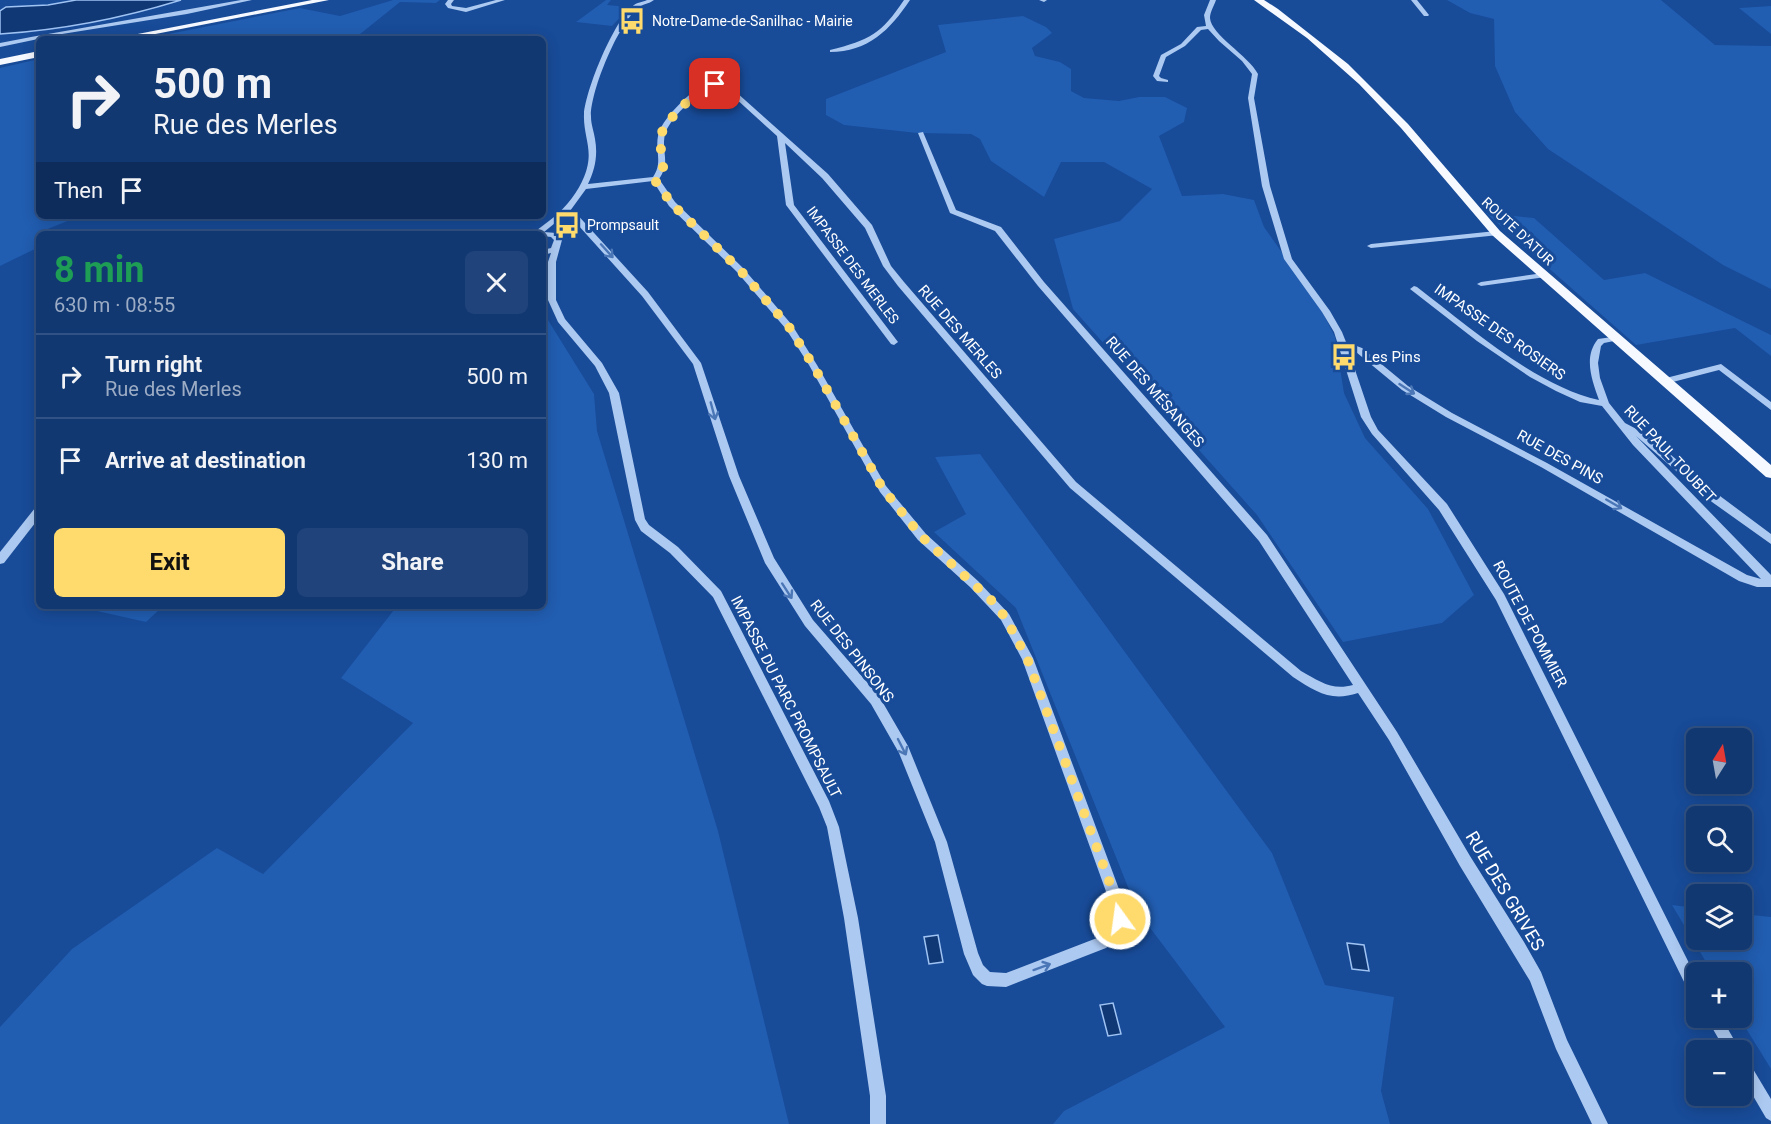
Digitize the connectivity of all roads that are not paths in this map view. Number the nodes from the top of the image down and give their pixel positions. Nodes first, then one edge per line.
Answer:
1 (249, 0) edge
2 (325, 0) edge
3 (451, 0) edge
4 (502, 0) edge
5 (651, 0) edge
6 (908, 0) edge
7 (1213, 0) edge
8 (1257, 0) edge
9 (1414, 0) edge
10 (636, 2) edge
11 (1426, 15) dead end
12 (1210, 27) junction
13 (40, 36) edge
14 (132, 36) edge
15 (36, 37) edge
16 (0, 45) edge
17 (832, 51) dead end
18 (36, 55) edge
19 (0, 62) edge
20 (1166, 81) dead end
21 (921, 133) dead end
22 (780, 135) junction
23 (655, 179) junction
24 (582, 186) junction
25 (562, 215) junction
26 (540, 231) edge
27 (1496, 233) junction
28 (546, 236) edge
29 (557, 241) junction
30 (1371, 246) dead end
31 (546, 257) edge
32 (1543, 275) junction
33 (1481, 284) dead end
34 (1414, 290) dead end
35 (1616, 338) junction
36 (894, 342) dead end
37 (1342, 344) junction
38 (1735, 364) dead end
39 (1721, 367) junction
40 (1665, 381) junction
41 (1605, 404) junction
42 (1771, 407) edge
43 (1619, 423) junction
44 (1771, 473) edge
45 (36, 515) edge
46 (1771, 540) edge
47 (0, 560) edge
48 (1771, 582) edge
49 (1359, 688) junction
50 (1686, 971) edge
51 (1752, 1081) edge
52 (1771, 1113) edge
53 (878, 1124) edge
54 (1600, 1124) edge

1 - 13 street
2 - 14 main road
3 - 4 street
5 - 10 street
6 - 17 street
7 - 12 street
8 - 27 main road, ROUTE D'ATUR
9 - 11 street
10 - 24 street
12 - 20 street
12 - 37 street, ROUTE DE POMMIER
15 - 16 street
18 - 19 main road
21 - 49 street, RUE DES MÉSANGES
22 - 23 street, RUE DES MERLES
22 - 36 street, IMPASSE DES MERLES
22 - 49 street, RUE DES MERLES
23 - 24 street
25 -> 23 street, RUE DES PINSONS
24 - 25 street
25 - 26 street
25 - 29 street, IMPASSE DU PARC PROMPSAULT
27 - 30 street
27 - 32 main road, ROUTE D'ATUR
28 - 29 street
29 - 31 street, IMPASSE DU PARC PROMPSAULT
31 - 53 street, IMPASSE DU PARC PROMPSAULT
32 - 33 street
32 - 35 main road, ROUTE D'ATUR
34 - 41 street, IMPASSE DES ROSIERS
35 - 40 main road, ROUTE D'ATUR
35 - 41 street, RUE PAUL TOUBET
37 -> 48 street, RUE DES PINS
37 - 50 street, ROUTE DE POMMIER
38 - 39 street
39 - 40 street
39 - 42 street
40 - 44 main road, ROUTE D'ATUR
41 - 43 street, RUE PAUL TOUBET
43 - 46 street
43 - 48 street, RUE PAUL TOUBET
45 - 47 street
49 - 54 street, RUE DES GRIVES
51 - 52 street

